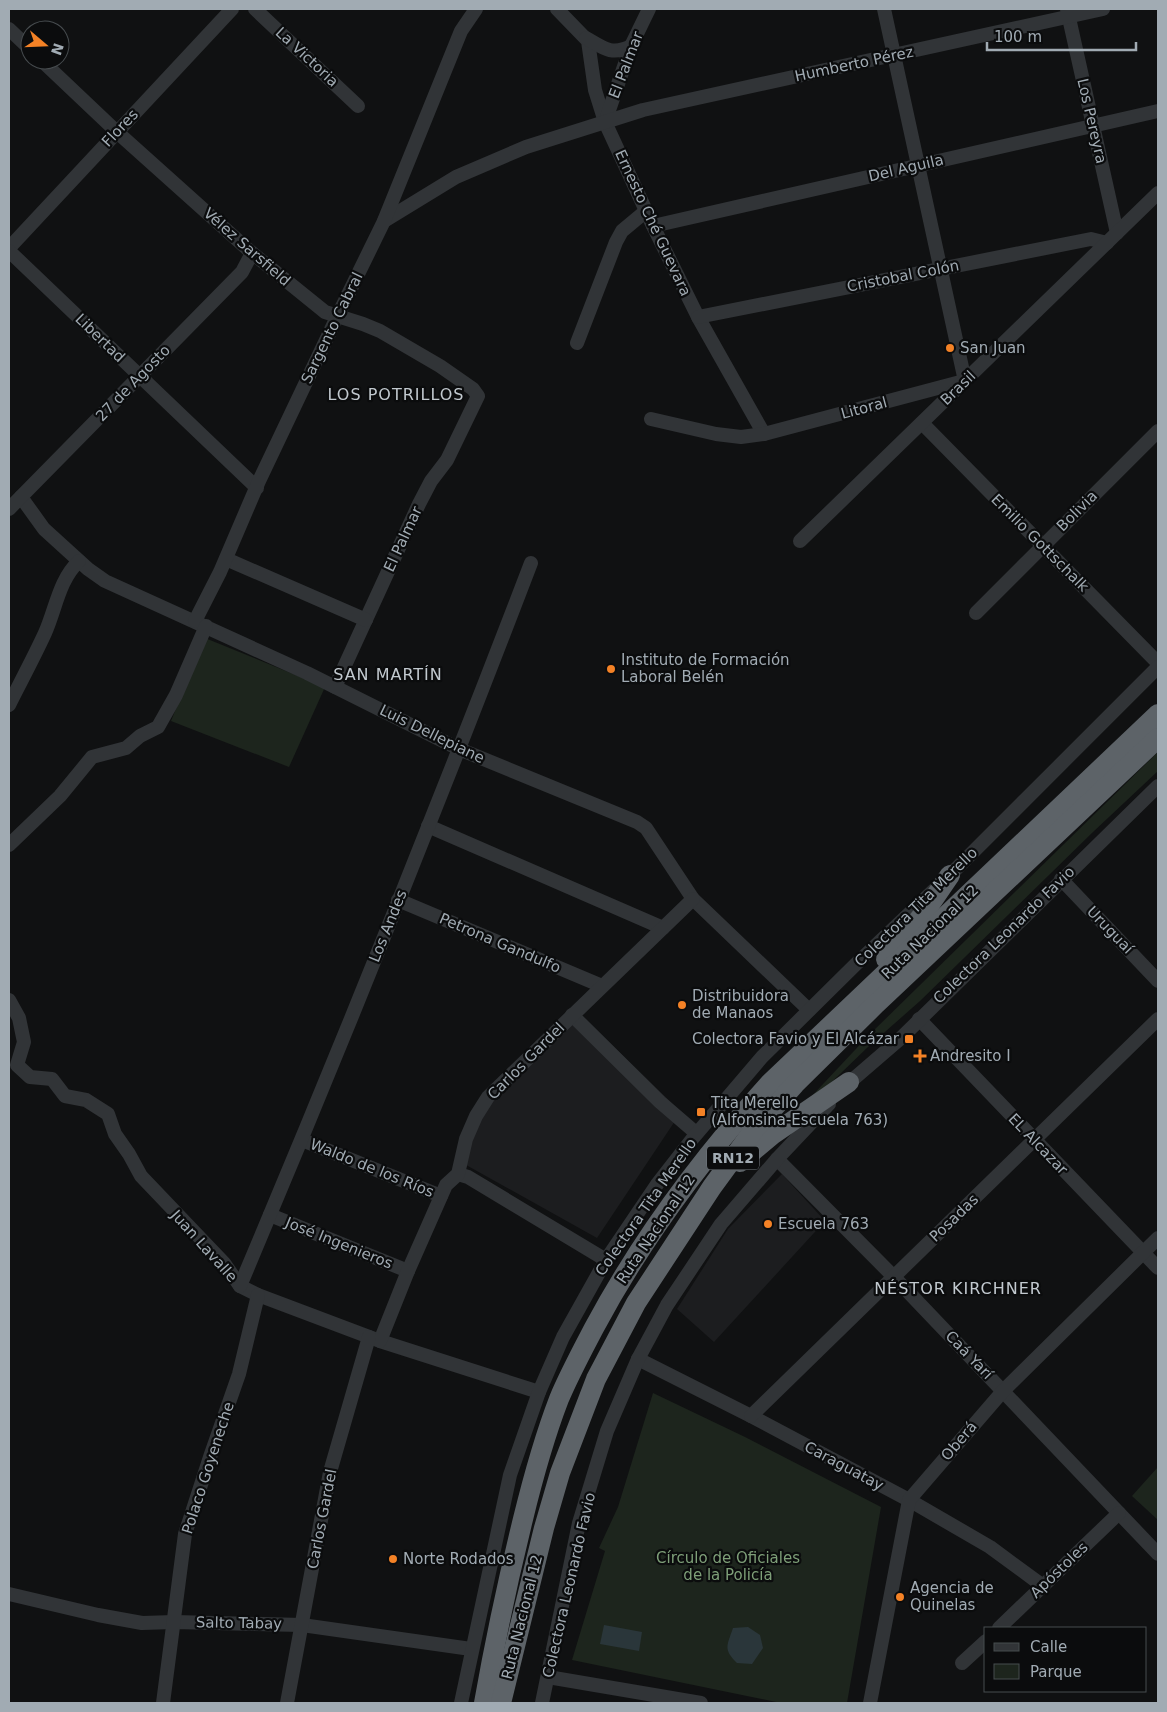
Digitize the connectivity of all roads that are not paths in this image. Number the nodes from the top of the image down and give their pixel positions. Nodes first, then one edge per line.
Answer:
1 (232, 9) edge
2 (255, 9) edge
3 (476, 9) edge
4 (557, 9) edge
5 (649, 9) edge
6 (884, 9) edge
7 (1103, 9) edge
8 (1068, 12) edge
9 (9, 29) edge
10 (586, 38) junction
11 (20, 39) edge
12 (631, 46) junction
13 (894, 55) junction
14 (52, 70) edge
15 (358, 106) dead end
16 (1158, 111) edge
17 (605, 122) junction
18 (1093, 126) junction
19 (117, 132) junction
20 (917, 166) junction
21 (1158, 192) edge
22 (646, 211) junction
23 (384, 221) junction
24 (653, 226) junction
25 (1117, 233) junction
26 (1107, 243) junction
27 (9, 249) edge
28 (252, 253) junction
29 (940, 269) junction
30 (336, 317) junction
31 (698, 318) junction
32 (577, 343) dead end
33 (140, 376) junction
34 (965, 381) junction
35 (478, 396) joint
36 (651, 419) dead end
37 (922, 423) junction
38 (1158, 431) edge
39 (764, 434) junction
40 (257, 488) junction
41 (21, 497) junction
42 (9, 509) edge
43 (800, 541) dead end
44 (1042, 546) junction
45 (226, 559) junction
46 (79, 561) junction
47 (531, 563) dead end
48 (976, 613) dead end
49 (366, 620) junction
50 (200, 624) junction
51 (1158, 662) edge
52 (1158, 667) edge
53 (336, 687) junction
54 (9, 705) edge
55 (1158, 714) edge
56 (1158, 738) edge
57 (459, 749) junction
58 (1158, 786) edge
59 (428, 826) junction
60 (9, 845) edge
61 (950, 875) junction
62 (1061, 879) junction
63 (693, 899) junction
64 (398, 900) junction
65 (663, 928) junction
66 (1158, 981) edge
67 (602, 986) junction
68 (9, 1000) edge
69 (809, 1010) junction
70 (572, 1015) junction
71 (919, 1019) junction
72 (1158, 1019) edge
73 (826, 1031) junction
74 (13, 1069) edge
75 (849, 1082) junction
76 (696, 1133) junction
77 (302, 1140) junction
78 (1034, 1140) junction
79 (777, 1159) junction
80 (458, 1174) junction
81 (712, 1187) junction
82 (441, 1196) junction
83 (270, 1215) junction
84 (1158, 1238) edge
85 (1144, 1253) junction
86 (606, 1260) junction
87 (1158, 1268) edge
88 (408, 1270) junction
89 (894, 1277) junction
90 (240, 1286) junction
91 (258, 1295) junction
92 (375, 1339) junction
93 (638, 1359) junction
94 (1003, 1390) junction
95 (539, 1392) junction
96 (751, 1416) junction
97 (909, 1500) junction
98 (1119, 1513) junction
99 (1158, 1554) edge
100 (1043, 1586) junction
101 (9, 1594) edge
102 (174, 1622) junction
103 (302, 1625) junction
104 (1000, 1627) edge
105 (495, 1638) junction
106 (984, 1643) edge
107 (472, 1649) junction
108 (962, 1663) dead end
109 (548, 1676) junction
110 (163, 1703) edge
111 (287, 1703) edge
112 (461, 1703) edge
113 (474, 1703) edge
114 (484, 1703) edge
115 (501, 1703) edge
116 (542, 1703) edge
117 (701, 1703) edge
118 (870, 1703) edge

1 - 19 street, Flores
2 - 15 street, La Victoria
3 - 23 street, Sargento Cabral
4 - 10 street
5 - 12 street, El Palmar
6 - 13 street
7 - 8 street, Humberto Pérez
8 - 13 street, Humberto Pérez
8 - 18 street, Los Pereyra
9 - 11 street
10 - 12 street
10 - 17 street, Ernesto Ché Guevara
12 - 17 street, El Palmar
13 - 17 street, Humberto Pérez
13 - 20 street
14 - 19 street, Vélez Sarsfield
16 - 18 street, Del Aguila
17 - 22 street, Ernesto Ché Guevara
17 - 23 street, Humberto Pérez
18 - 20 street, Del Aguila
18 - 25 street, Los Pereyra
19 - 27 street, Flores
19 - 28 street, Vélez Sarsfield
20 - 24 street, Del Aguila
20 - 29 street
21 - 25 street, Brasil
22 - 24 street, Ernesto Ché Guevara
22 - 32 street
23 - 30 street, Sargento Cabral
24 - 31 street, Ernesto Ché Guevara
25 - 26 street, Brasil
26 - 29 street, Cristobal Colón
26 - 34 street, Brasil
27 - 33 street, Libertad
28 - 30 street, Vélez Sarsfield
28 - 33 street, 27 de Agosto
29 - 31 street, Cristobal Colón
29 - 34 street
30 - 35 street, Vélez Sarsfield
30 - 40 street, Sargento Cabral
31 - 39 street, Ernesto Ché Guevara
33 - 40 street, Libertad
33 - 41 street, 27 de Agosto
34 - 37 street, Brasil
34 - 39 street, Litoral
35 - 49 street, El Palmar
36 - 39 street, Litoral
37 - 43 street, Brasil
37 - 44 street, Emilio Gottschalk
38 - 44 street, Bolivia
40 - 45 street, Sargento Cabral
41 - 42 street, 27 de Agosto
41 - 46 street, Luis Dellepiane
44 - 48 street, Bolivia
44 - 51 street, Emilio Gottschalk
45 - 49 street
45 - 50 street, Sargento Cabral
46 - 50 street, Luis Dellepiane
46 - 54 street
47 - 57 street, Los Andes
49 - 53 street, El Palmar
50 - 53 street, Luis Dellepiane
50 - 60 street, Sargento Cabral
52 - 61 street, Colectora Tita Merello
53 - 57 street, Luis Dellepiane
55 - 73 highway, Ruta Nacional 12 / RN12
56 - 81 highway, Ruta Nacional 12 / RN12
57 - 59 street, Los Andes
57 - 63 street, Luis Dellepiane
58 - 62 street, Colectora Leonardo Favio
59 - 64 street, Los Andes
59 - 65 street
61 - 69 street, Colectora Tita Merello
61 - 73 highway
62 - 66 street, Uruguaí
62 - 71 street, Colectora Leonardo Favio
63 - 65 street, Carlos Gardel
63 - 69 street, Luis Dellepiane
64 - 67 street, Petrona Gandulfo
64 - 77 street, Los Andes
65 - 67 street, Carlos Gardel
67 - 70 street, Carlos Gardel
68 - 74 street, Juan Lavalle
69 - 76 street, Colectora Tita Merello
70 - 76 street
70 - 80 street, Carlos Gardel
71 - 75 street, Colectora Leonardo Favio
71 - 78 street, EL Alcazar
72 - 78 street, Posadas
73 - 105 highway, Ruta Nacional 12 / RN12
74 - 90 street, Juan Lavalle
75 - 79 street, Colectora Leonardo Favio
75 - 81 highway
76 - 86 street, Colectora Tita Merello
77 - 82 street, Waldo de los Ríos
77 - 83 street, Los Andes
78 - 85 street, EL Alcazar
78 - 89 street, Posadas
79 - 89 street, Caá Yarí
79 - 93 street, Colectora Leonardo Favio
80 - 82 street, Carlos Gardel
80 - 86 street
81 - 115 highway, Ruta Nacional 12 / RN12
82 - 88 street, Carlos Gardel
83 - 88 street, José Ingenieros
83 - 90 street, Los Andes
84 - 85 street, Oberá
85 - 87 street, EL Alcazar
85 - 94 street, Oberá
86 - 95 street, Colectora Tita Merello
88 - 92 street, Carlos Gardel
89 - 94 street, Caá Yarí
89 - 96 street, Posadas
90 - 91 street, Juan Lavalle
91 - 92 street, Juan Lavalle
91 - 102 street, Polaco Goyeneche
92 - 95 street, Juan Lavalle
92 - 103 street, Carlos Gardel
93 - 96 street, Caraguatay
93 - 109 street, Colectora Leonardo Favio
94 - 97 street, Oberá
94 - 98 street, Caá Yarí
95 - 107 street, Colectora Tita Merello
96 - 97 street, Caraguatay
97 - 100 street, Caraguatay
97 - 118 street, Oberá
98 - 99 street, Caá Yarí
98 - 100 street, Apóstoles
100 - 104 street, Apóstoles
101 - 102 street, Salto Tabay
102 - 103 street, Salto Tabay
102 - 110 street, Polaco Goyeneche
103 - 107 street, Salto Tabay
103 - 111 street, Carlos Gardel
105 - 113 highway
105 - 114 highway, Ruta Nacional 12 / RN12
106 - 108 street
107 - 112 street, Colectora Tita Merello
109 - 116 street, Colectora Leonardo Favio
109 - 117 street

